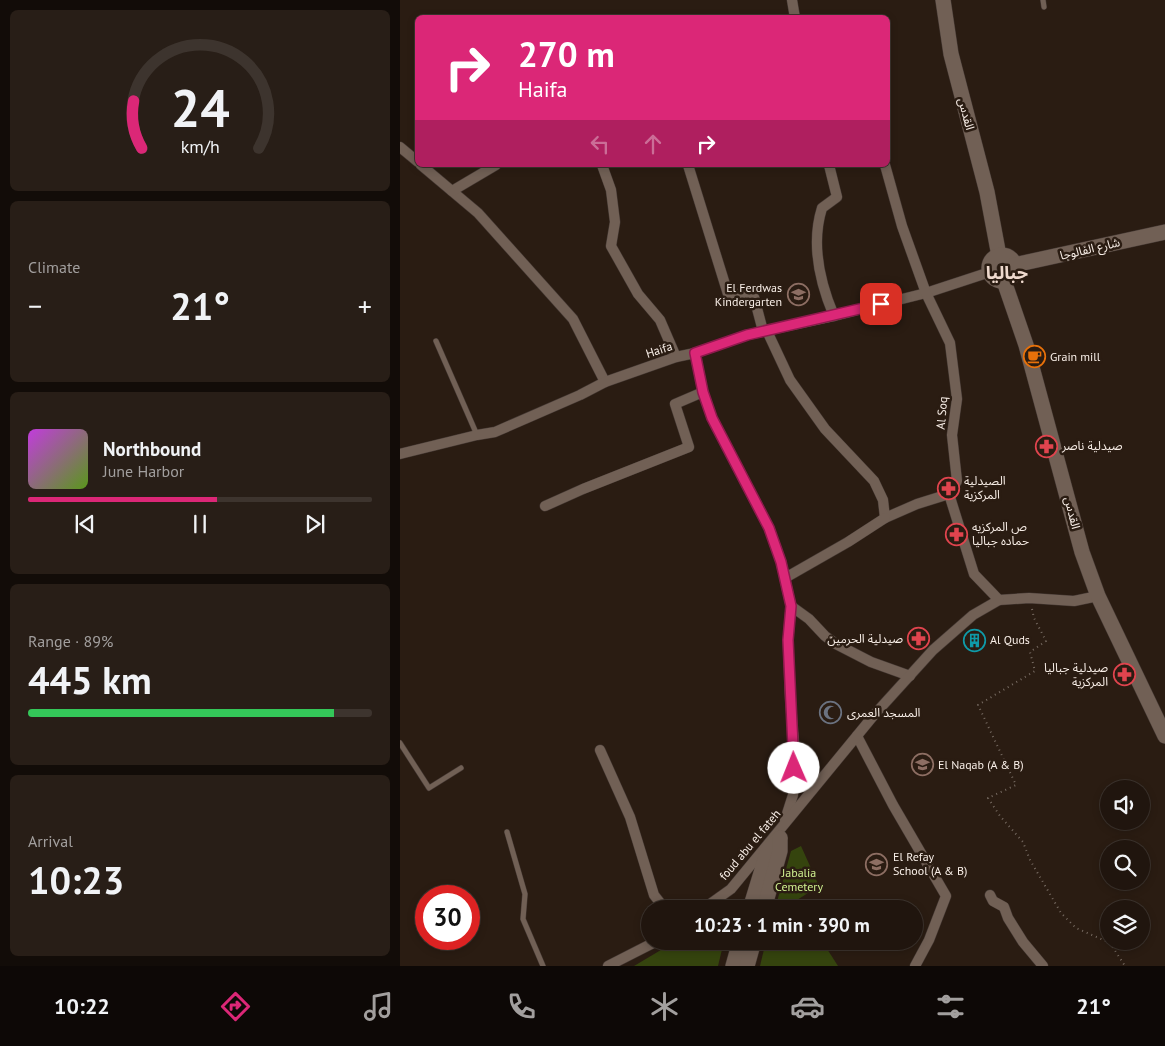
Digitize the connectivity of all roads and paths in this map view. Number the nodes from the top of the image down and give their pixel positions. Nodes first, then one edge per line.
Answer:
1 (792, 0) edge
2 (943, 0) edge
3 (1043, 0) edge
4 (1044, 7) dead end
5 (794, 15) edge
6 (400, 147) edge
7 (415, 160) edge
8 (423, 167) edge
9 (492, 167) edge
10 (603, 167) edge
11 (689, 167) edge
12 (829, 167) edge
13 (886, 167) edge
14 (452, 190) junction
15 (1165, 232) edge
16 (999, 256) junction
17 (1014, 265) junction
18 (990, 272) junction
19 (1004, 281) junction
20 (926, 293) junction
21 (834, 316) junction
22 (765, 331) junction
23 (436, 341) dead end
24 (695, 353) junction
25 (676, 356) junction
26 (606, 382) junction
27 (703, 392) junction
28 (477, 435) junction
29 (400, 454) edge
30 (949, 494) junction
31 (545, 506) dead end
32 (885, 518) junction
33 (785, 578) junction
34 (1098, 596) junction
35 (1029, 598) junction
36 (999, 600) junction
37 (791, 606) junction
38 (910, 676) junction
39 (857, 736) junction
40 (1165, 736) edge
41 (400, 743) edge
42 (600, 750) dead end
43 (461, 768) dead end
44 (507, 832) dead end
45 (782, 832) junction
46 (990, 896) dead end
47 (658, 900) edge
48 (716, 900) edge
49 (753, 900) edge
50 (766, 900) edge
51 (641, 949) edge
52 (737, 950) edge
53 (751, 950) edge
54 (543, 966) edge
55 (608, 966) edge
56 (733, 966) edge
57 (747, 966) edge
58 (916, 966) edge
59 (1043, 966) edge
60 (1125, 966) edge

1 - 5 street
2 - 16 main road, القدس
3 - 4 lane
6 - 7 street
8 - 14 street
9 - 14 street
10 - 25 street
11 - 22 street
12 - 21 street
13 - 20 street, Al Soq
14 - 26 street
15 - 17 main road, شارع الفالوجا
16 - 17 main road
16 - 18 main road
17 - 19 main road
18 - 19 main road
18 - 20 street, Haifa
19 - 34 main road, القدس
20 - 21 street, Haifa
20 - 30 street, Al Soq
21 - 22 street, Haifa
22 - 24 street, Haifa
22 - 32 street
23 - 28 lane
24 - 25 street, Haifa
24 - 27 street
25 - 26 street, Haifa
26 - 28 street, Haifa
27 - 31 street
27 - 33 street
28 - 29 street, Haifa
30 - 32 street
30 - 36 street
32 - 33 street
33 - 37 street
34 - 35 street
34 - 40 main road, القدس
35 - 36 street
35 - 60 path
36 - 38 street, foud abu el fateh
37 - 38 street
37 - 45 street
38 - 39 street, foud abu el fateh
39 - 45 street, foud abu el fateh
39 - 58 street
41 - 43 lane
42 - 47 street
44 - 54 lane
45 - 48 street, foud abu el fateh
45 - 49 main road
45 - 50 main road
46 - 59 street
51 - 55 street
52 - 56 main road
53 - 57 main road

